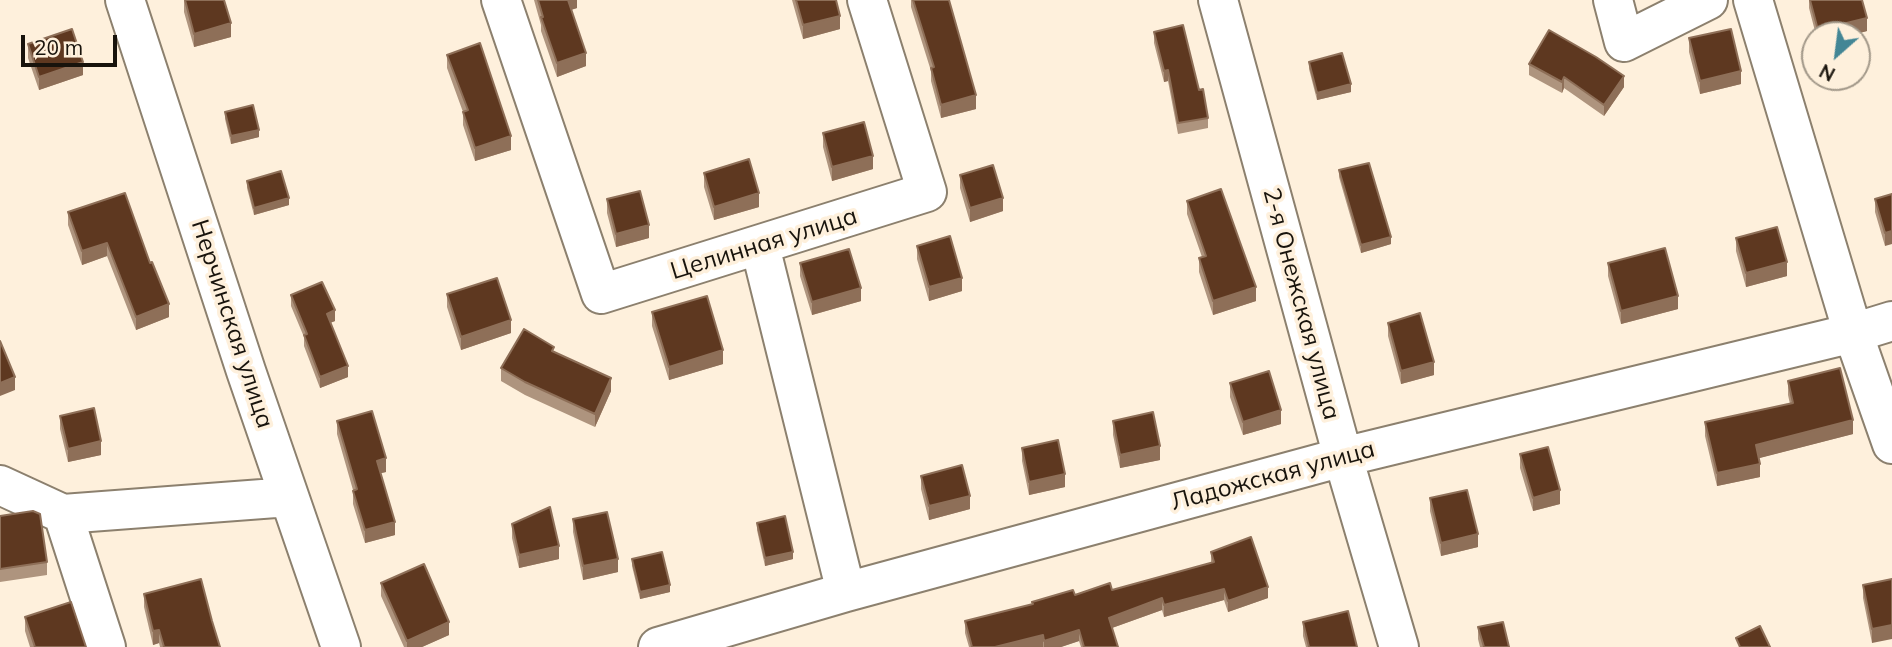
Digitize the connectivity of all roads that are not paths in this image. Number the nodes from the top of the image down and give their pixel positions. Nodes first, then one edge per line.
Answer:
1 (125, 0) edge
2 (500, 0) edge
3 (867, 0) edge
4 (1218, 0) edge
5 (1613, 0) edge
6 (1708, 0) edge
7 (1753, 0) edge
8 (760, 246) junction
9 (1892, 321) edge
10 (1853, 333) junction
11 (1892, 444) edge
12 (1343, 457) junction
13 (0, 485) edge
14 (289, 497) junction
15 (63, 514) junction
16 (846, 592) junction
17 (106, 647) edge
18 (341, 647) edge
19 (658, 647) edge
20 (1399, 647) edge

1 - 14 street, Нерчинская улица
2 - 8 street, Целинная улица
3 - 8 street, Целинная улица
4 - 12 street, 2-я Онежская улица
5 - 6 street
7 - 10 street
8 - 16 street
9 - 10 street, Ладожская улица
10 - 11 street
10 - 12 street, Ладожская улица
12 - 16 street, Ладожская улица
12 - 20 street, 2-я Онежская улица
13 - 15 street
14 - 15 street
14 - 18 street, Нерчинская улица
15 - 17 street
16 - 19 street, Ладожская улица

